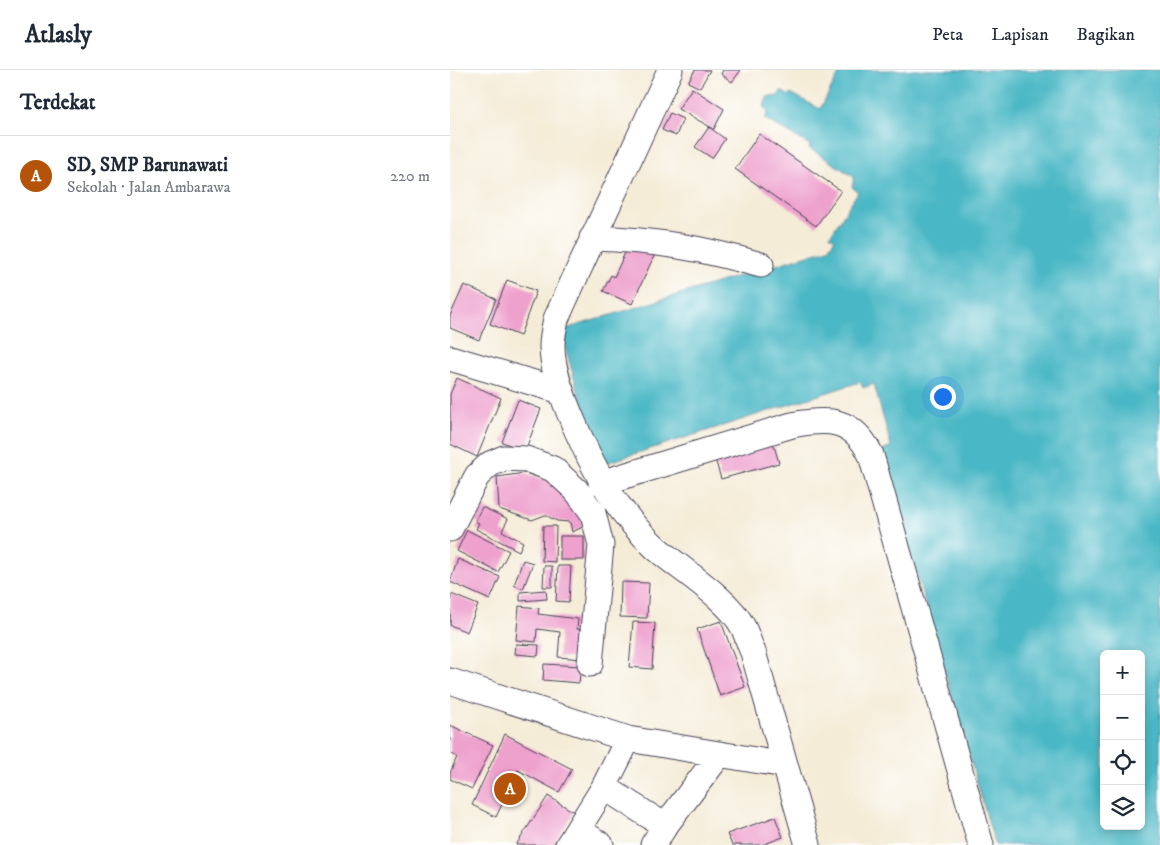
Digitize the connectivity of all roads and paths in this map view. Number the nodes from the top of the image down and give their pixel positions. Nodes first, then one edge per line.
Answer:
1 (670, 70) edge
2 (592, 238) junction
3 (761, 265) dead end
4 (450, 358) edge
5 (561, 391) junction
6 (601, 482) junction
7 (450, 529) edge
8 (590, 664) dead end
9 (450, 681) edge
10 (628, 739) junction
11 (718, 755) junction
12 (785, 765) junction
13 (604, 787) junction
14 (659, 836) edge
15 (573, 837) edge
16 (601, 845) edge
17 (808, 845) edge
18 (981, 845) edge

1 - 2 street
2 - 3 street
2 - 5 street
4 - 5 street
5 - 6 street
6 - 12 street
6 - 18 street
7 - 8 street
9 - 10 street
10 - 11 street
10 - 13 street
11 - 12 street
11 - 14 street
12 - 17 street
13 - 14 street
13 - 15 street
15 - 16 street

